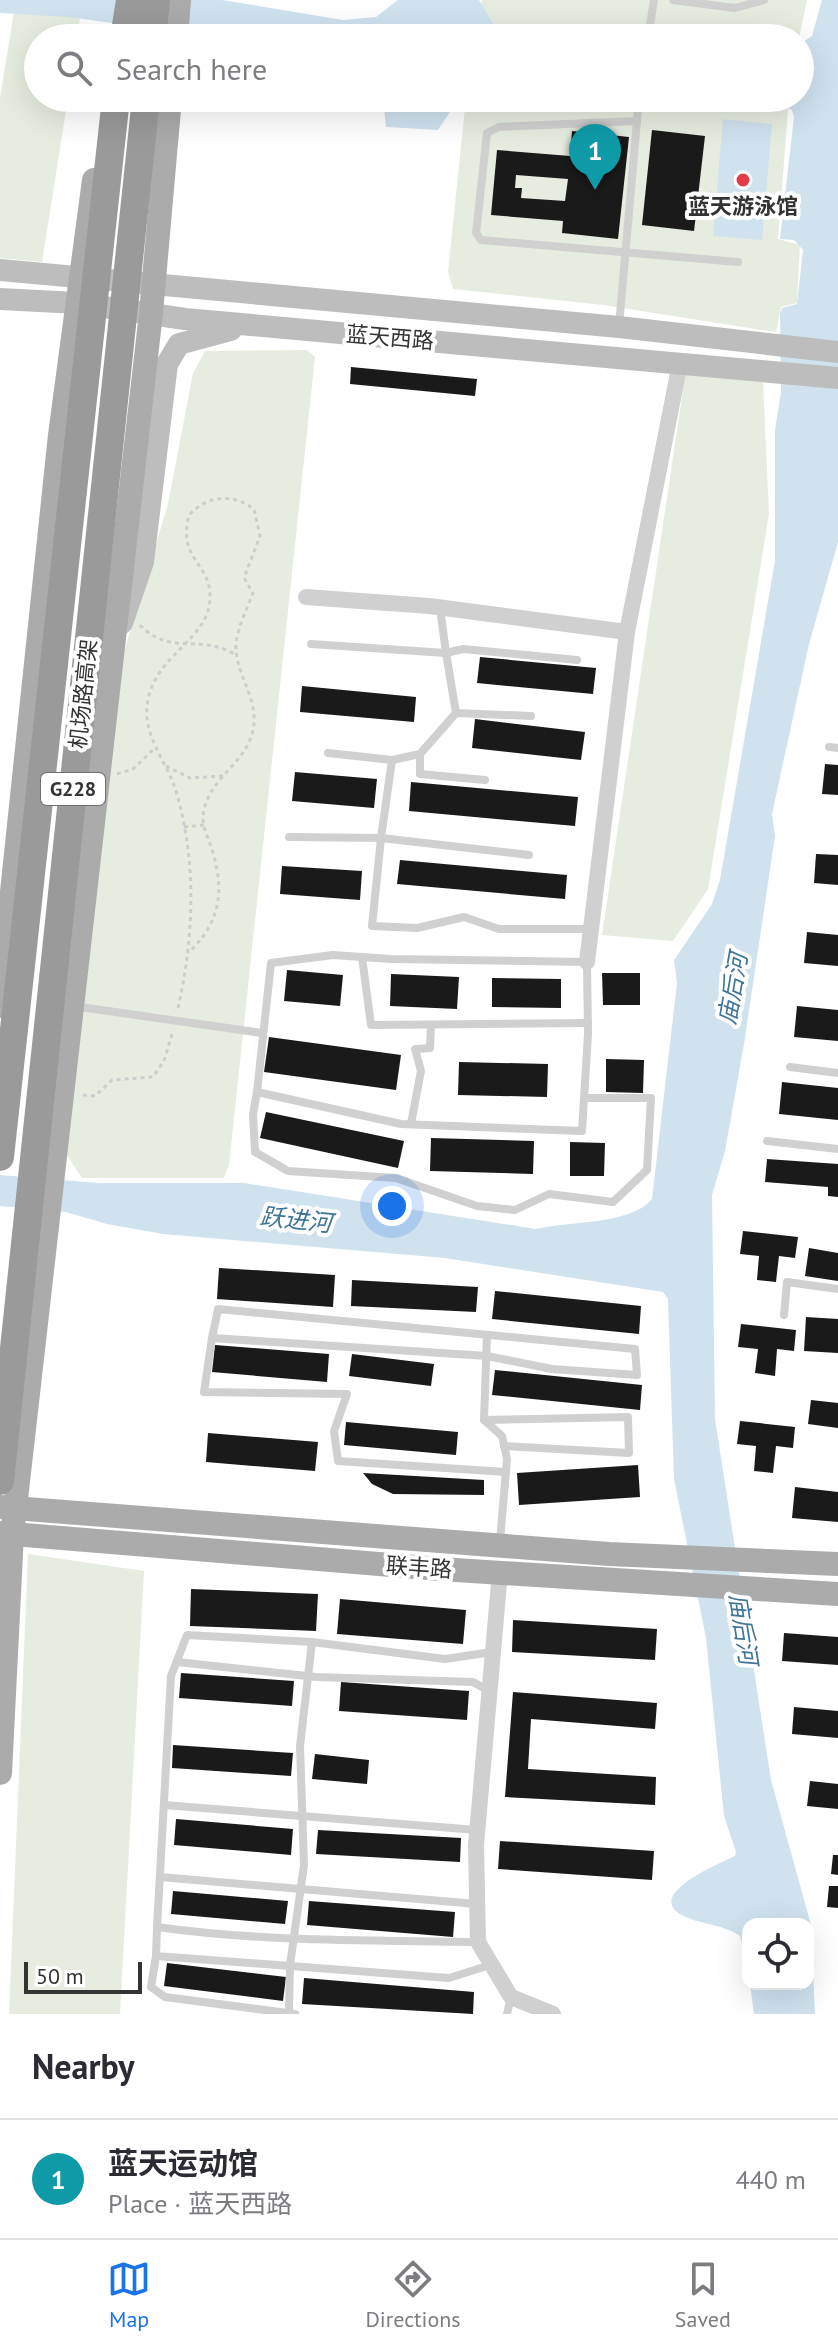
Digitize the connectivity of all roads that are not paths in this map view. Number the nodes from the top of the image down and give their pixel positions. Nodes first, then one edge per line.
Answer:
1 (156, 0) edge
2 (179, 0) edge
3 (654, 0) edge
4 (673, 0) edge
5 (764, 0) edge
6 (164, 24) edge
7 (171, 24) edge
8 (650, 24) edge
9 (103, 112) edge
10 (114, 112) edge
11 (145, 112) edge
12 (169, 112) edge
13 (638, 112) edge
14 (637, 121) junction
15 (626, 250) junction
16 (738, 262) dead end
17 (0, 270) edge
18 (81, 275) junction
19 (154, 282) junction
20 (0, 299) edge
21 (77, 303) junction
22 (151, 313) junction
23 (259, 325) junction
24 (619, 327) junction
25 (838, 352) edge
26 (680, 363) junction
27 (838, 378) edge
28 (306, 597) dead end
29 (440, 607) junction
30 (627, 632) junction
31 (311, 644) dead end
32 (446, 653) junction
33 (577, 660) dead end
34 (109, 662) junction
35 (456, 713) junction
36 (531, 716) dead end
37 (328, 753) dead end
38 (420, 754) junction
39 (392, 760) junction
40 (485, 780) dead end
41 (289, 837) dead end
42 (381, 838) junction
43 (529, 855) dead end
44 (591, 929) junction
45 (362, 957) junction
46 (587, 962) junction
47 (0, 1006) edge
48 (70, 1006) junction
49 (588, 1023) junction
50 (431, 1025) junction
51 (262, 1033) junction
52 (790, 1067) dead end
53 (838, 1073) edge
54 (257, 1092) junction
55 (586, 1098) junction
56 (411, 1124) junction
57 (767, 1141) dead end
58 (838, 1149) edge
59 (0, 1157) edge
60 (838, 1289) edge
61 (784, 1315) dead end
62 (487, 1335) junction
63 (212, 1338) junction
64 (487, 1356) junction
65 (484, 1420) junction
66 (504, 1446) junction
67 (506, 1472) junction
68 (0, 1481) edge
69 (7, 1508) edge
70 (6, 1534) edge
71 (500, 1546) junction
72 (830, 1563) edge
73 (612, 1566) junction
74 (500, 1572) junction
75 (838, 1594) edge
76 (312, 1642) junction
77 (493, 1652) junction
78 (177, 1662) junction
79 (307, 1675) junction
80 (490, 1691) junction
81 (0, 1773) edge
82 (164, 1805) junction
83 (300, 1816) junction
84 (477, 1830) junction
85 (160, 1877) junction
86 (300, 1889) junction
87 (477, 1904) junction
88 (157, 1927) junction
89 (296, 1939) junction
90 (478, 1942) junction
91 (156, 1956) junction
92 (290, 1965) junction
93 (490, 1965) junction
94 (509, 2006) edge
95 (292, 2012) edge
96 (553, 2014) edge

1 - 6 highway
2 - 7 main road
3 - 8 lane
4 - 5 lane
9 - 18 main road
10 - 59 highway, 机场路高架 / G228, bridge
11 - 68 highway, 机场路高架 / G228, bridge
12 - 19 main road
13 - 14 lane
14 - 15 lane
14 - 15 lane
15 - 16 lane
15 - 24 lane
17 - 18 street, 蓝天西路
18 - 19 street, 蓝天西路
18 - 21 main road
19 - 22 main road
19 - 24 street, 蓝天西路
20 - 21 street, 蓝天西路
21 - 22 street, 蓝天西路
21 - 47 main road
22 - 23 street, 蓝天西路
22 - 34 main road
23 - 26 street, 蓝天西路
23 - 34 street
24 - 25 street, 蓝天西路
26 - 27 street, 蓝天西路
26 - 30 street
28 - 29 street
29 - 30 street
29 - 32 lane
30 - 44 street
31 - 32 lane
32 - 33 lane
32 - 35 lane
34 - 48 main road
35 - 36 lane
35 - 38 lane
37 - 39 lane
38 - 39 lane
38 - 40 lane
39 - 42 lane
41 - 42 lane
42 - 43 lane
42 - 44 lane
44 - 46 street
45 - 46 lane
45 - 50 lane
45 - 51 lane
46 - 49 lane
48 - 51 lane
48 - 69 main road
49 - 50 lane
49 - 55 lane
50 - 56 lane
51 - 54 lane
52 - 53 lane
54 - 55 lane
54 - 56 lane
55 - 56 lane
57 - 58 lane
60 - 61 lane
62 - 63 lane
62 - 64 lane
62 - 64 lane
63 - 64 lane
63 - 67 lane
64 - 65 lane
65 - 66 lane
65 - 66 lane
66 - 67 lane
67 - 71 lane
69 - 70 main road
69 - 71 main road, 联丰路
70 - 74 main road, 联丰路
70 - 81 main road
71 - 73 main road, 联丰路
72 - 73 main road, 联丰路
73 - 74 main road, 联丰路
73 - 75 main road, 联丰路
74 - 77 street
76 - 77 lane
76 - 78 lane
76 - 79 lane
77 - 80 street
78 - 79 lane
78 - 82 lane
79 - 80 lane
79 - 83 lane
80 - 84 street
82 - 83 lane
82 - 85 lane
83 - 84 lane
83 - 86 lane
84 - 87 street
85 - 86 lane
85 - 88 lane
86 - 87 lane
86 - 89 lane
87 - 90 street
88 - 89 lane
88 - 91 lane
89 - 90 lane
89 - 92 lane
90 - 93 street
91 - 92 lane
91 - 95 lane
92 - 93 lane
92 - 95 lane
93 - 94 street
94 - 96 street

